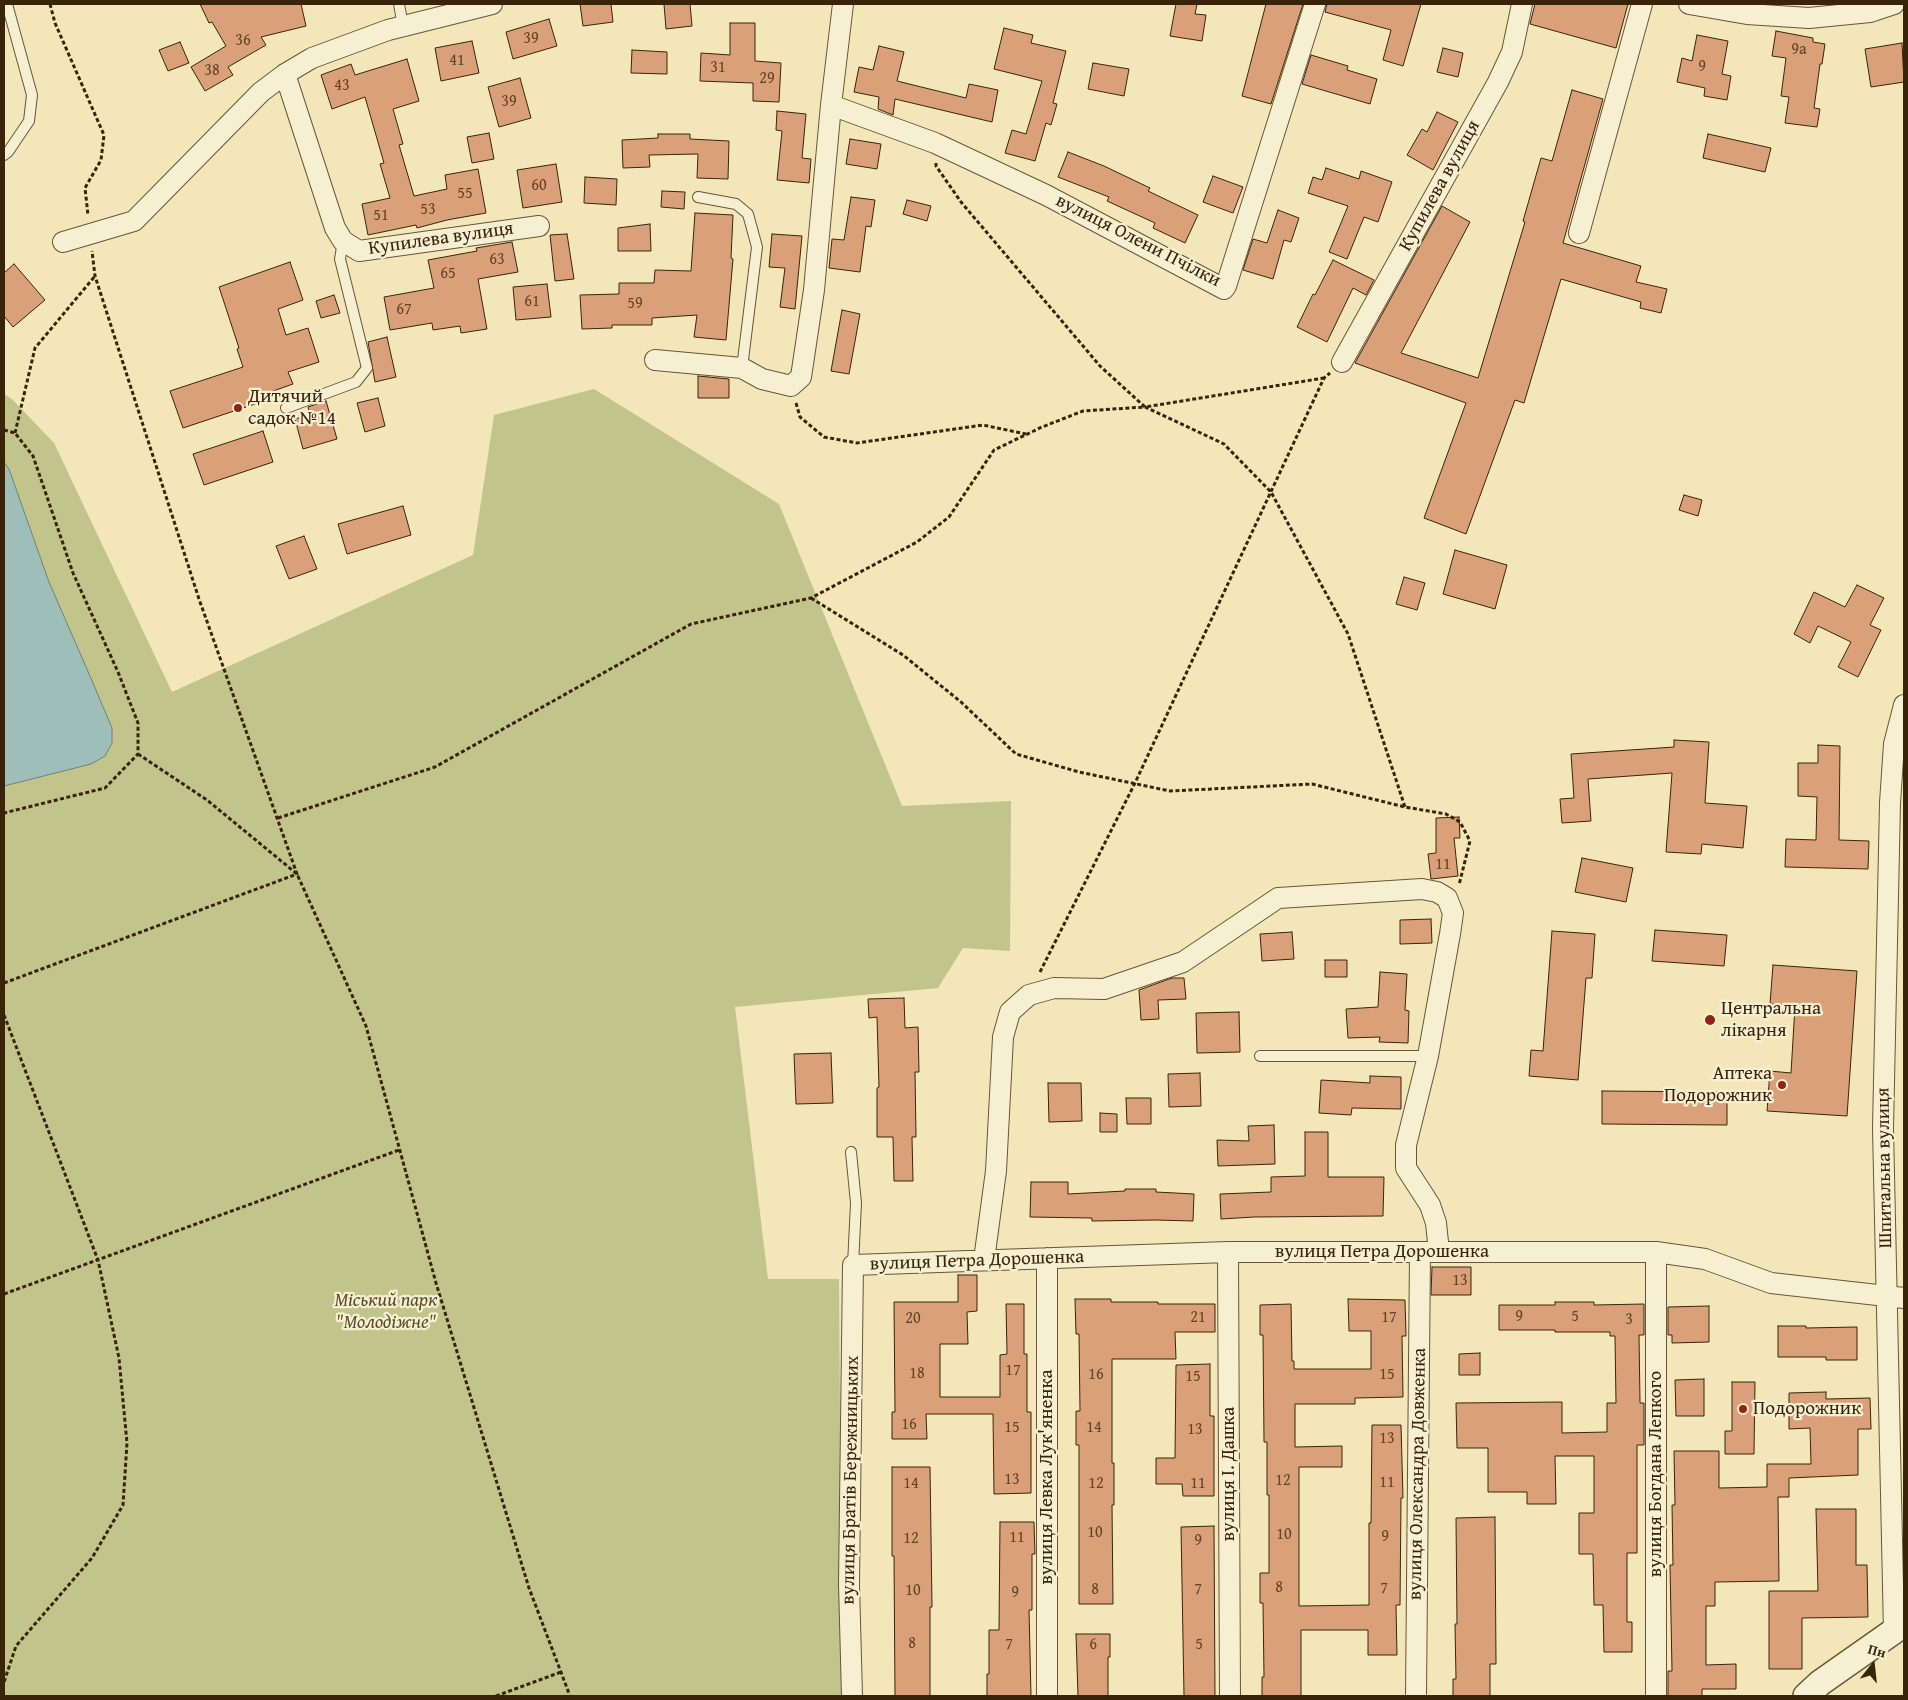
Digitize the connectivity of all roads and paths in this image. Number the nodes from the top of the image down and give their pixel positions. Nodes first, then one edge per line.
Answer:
1 (7, 4) edge
2 (50, 4) edge
3 (399, 4) edge
4 (492, 4) edge
5 (843, 4) edge
6 (1315, 4) edge
7 (1522, 4) edge
8 (1642, 4) edge
9 (1689, 4) edge
10 (1894, 4) edge
11 (403, 26) junction
12 (285, 74) junction
13 (831, 106) junction
14 (935, 143) junction
15 (4, 155) edge
16 (698, 197) dead end
17 (539, 226) dead end
18 (1579, 233) dead end
19 (90, 234) junction
20 (343, 241) junction
21 (63, 242) dead end
22 (95, 276) junction
23 (655, 360) dead end
24 (1342, 362) joint
25 (742, 368) junction
26 (1324, 378) junction
27 (791, 386) junction
28 (1145, 407) junction
29 (286, 408) dead end
30 (4, 430) edge
31 (15, 433) junction
32 (1026, 434) junction
33 (1271, 492) junction
34 (811, 598) junction
35 (1904, 705) edge
36 (138, 754) junction
37 (1135, 783) junction
38 (1405, 807) junction
39 (4, 813) edge
40 (278, 818) junction
41 (297, 874) junction
42 (1452, 912) junction
43 (4, 983) edge
44 (1029, 995) junction
45 (4, 1015) edge
46 (1260, 1056) dead end
47 (1428, 1056) junction
48 (400, 1150) junction
49 (851, 1152) dead end
50 (1228, 1252) junction
51 (1430, 1252) junction
52 (1656, 1252) junction
53 (1047, 1258) junction
54 (98, 1260) junction
55 (984, 1260) junction
56 (853, 1265) junction
57 (4, 1294) edge
58 (1896, 1296) edge
59 (1899, 1628) edge
60 (561, 1672) junction
61 (4, 1682) edge
62 (496, 1696) edge
63 (570, 1696) edge
64 (852, 1696) edge
65 (1047, 1696) edge
66 (1230, 1696) edge
67 (1416, 1696) edge
68 (1656, 1696) edge
69 (1806, 1696) edge

1 - 15 lane
2 - 19 path
3 - 11 lane
4 - 11 street
5 - 13 street
6 - 14 street, вулиця Олени Пчілки
7 - 24 street, Купилева вулиця
8 - 18 street
9 - 10 street
11 - 12 street
12 - 19 street
12 - 20 street, Купилева вулиця
13 - 14 street, вулиця Олени Пчілки
13 - 27 street
14 - 28 path
16 - 25 lane
17 - 20 street, Купилева вулиця
19 - 21 street
19 - 22 path
20 - 29 lane
22 - 31 path
22 - 40 path
23 - 25 street
24 - 26 path
25 - 27 street
26 - 28 path
26 - 33 path
27 - 32 path
28 - 32 path
28 - 33 path
30 - 31 path
31 - 36 path
32 - 34 path
33 - 37 path
33 - 38 path
34 - 37 path
34 - 40 path
35 - 58 street, Шпитальна вулиця
36 - 39 path
36 - 41 path
37 - 38 path
37 - 44 path
38 - 42 path
40 - 41 path
41 - 43 path
41 - 48 path
42 - 44 street
42 - 47 street, вулиця Олександра Довженка
44 - 55 street
45 - 54 path
46 - 47 lane
47 - 51 street, вулиця Олександра Довженка
48 - 54 path
48 - 60 path
49 - 56 lane
50 - 51 street, вулиця Петра Дорошенка
50 - 53 street, вулиця Петра Дорошенка
50 - 66 street, вулиця І. Дашка
51 - 52 street, вулиця Петра Дорошенка
51 - 67 street, вулиця Олександра Довженка
52 - 58 street, вулиця Петра Дорошенка
52 - 68 street, вулиця Богдана Лепкого
53 - 55 street, вулиця Петра Дорошенка
53 - 65 street, вулиця Левка Лук'яненка
54 - 57 path
54 - 61 path
55 - 56 street, вулиця Петра Дорошенка
56 - 64 street, вулиця Братів Бережницьких
58 - 59 street, Шпитальна вулиця
59 - 69 street
60 - 62 path
60 - 63 path

